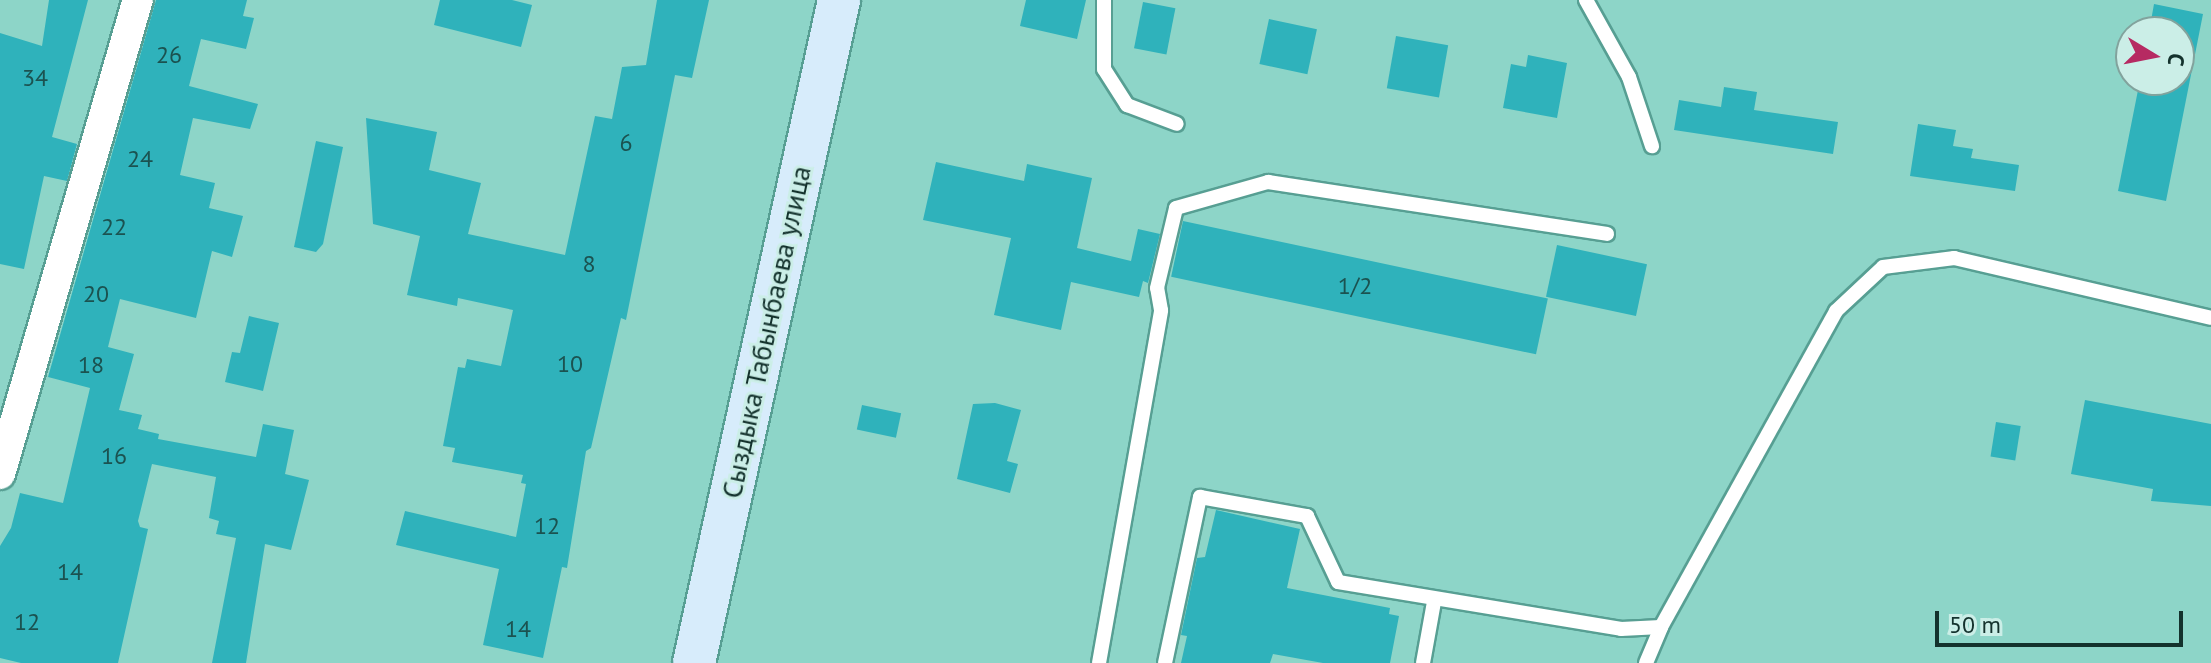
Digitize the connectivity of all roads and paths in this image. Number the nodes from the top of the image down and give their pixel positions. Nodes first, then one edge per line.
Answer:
1 (138, 0) edge
2 (839, 0) edge
3 (1104, 0) edge
4 (1586, 0) edge
5 (1177, 124) dead end
6 (1652, 146) dead end
7 (1607, 234) dead end
8 (2211, 318) edge
9 (0, 474) edge
10 (1434, 602) junction
11 (1661, 627) junction
12 (694, 663) edge
13 (1099, 663) edge
14 (1165, 663) edge
15 (1423, 663) edge
16 (1646, 663) edge

1 - 9 street
2 - 12 street, Сыздыка Табынбаева улица
3 - 5 lane
4 - 6 lane
7 - 13 lane
8 - 11 lane
10 - 11 lane
10 - 14 lane
10 - 15 lane
11 - 16 lane

